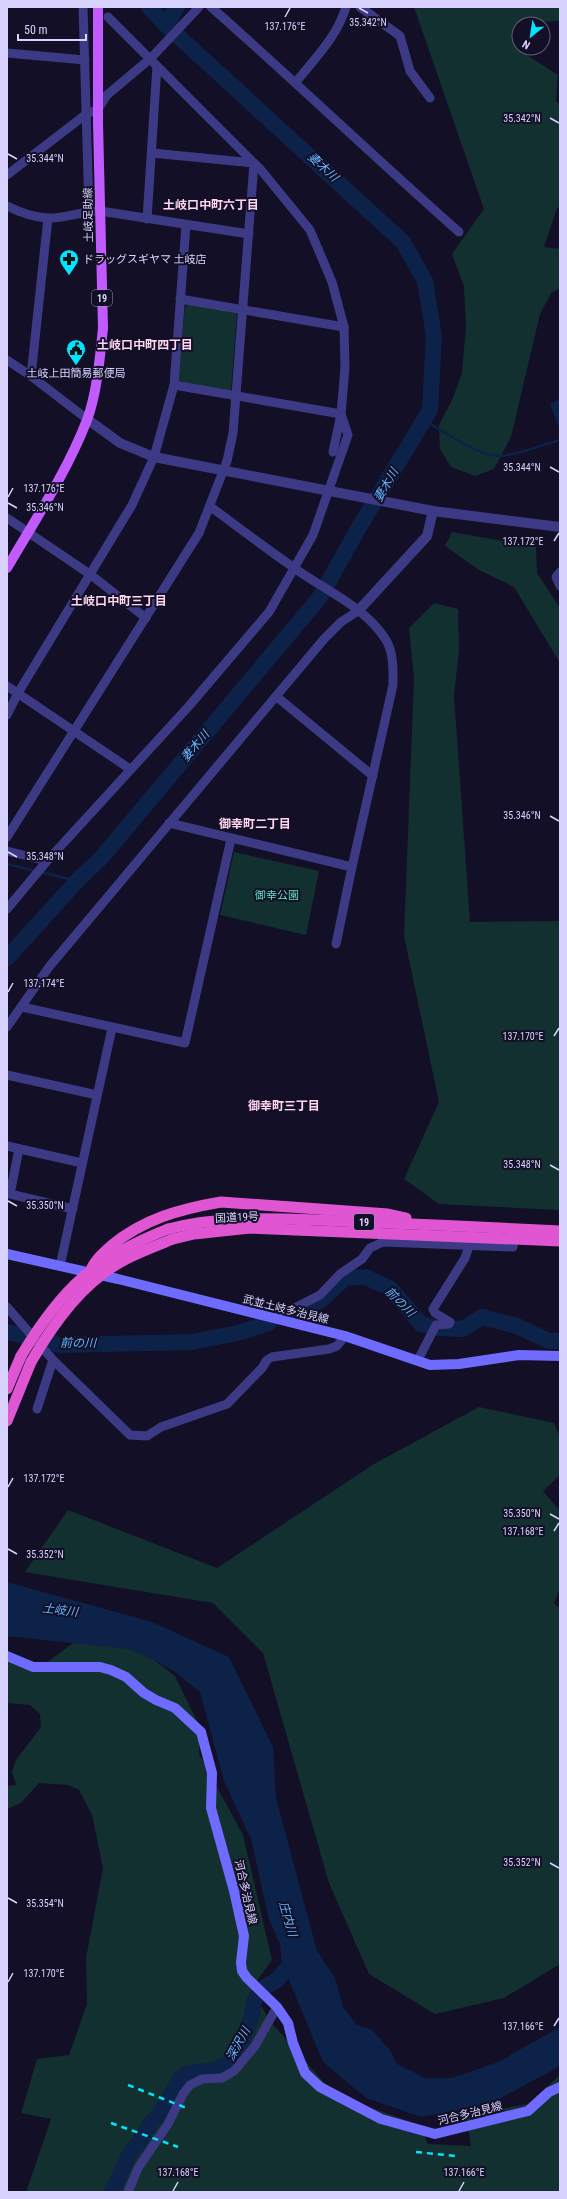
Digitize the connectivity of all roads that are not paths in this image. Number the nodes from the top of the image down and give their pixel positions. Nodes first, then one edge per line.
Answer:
1 (83, 7) edge
2 (98, 7) edge
3 (199, 7) edge
4 (211, 7) edge
5 (346, 7) edge
6 (360, 7) edge
7 (108, 17) dead end
8 (7, 53) edge
9 (151, 58) junction
10 (85, 60) junction
11 (157, 66) junction
12 (296, 82) junction
13 (430, 98) dead end
14 (98, 109) junction
15 (85, 115) junction
16 (152, 153) junction
17 (254, 163) junction
18 (7, 175) edge
19 (7, 206) edge
20 (89, 211) junction
21 (100, 211) junction
22 (48, 218) junction
23 (147, 219) junction
24 (186, 224) junction
25 (459, 232) dead end
26 (249, 234) junction
27 (180, 299) junction
28 (242, 310) junction
29 (344, 327) junction
30 (7, 360) edge
31 (31, 376) junction
32 (174, 385) junction
33 (236, 396) junction
34 (341, 414) junction
35 (87, 419) junction
36 (333, 452) dead end
37 (154, 457) junction
38 (223, 471) junction
39 (333, 493) junction
40 (211, 507) junction
41 (433, 511) junction
42 (7, 518) edge
43 (560, 528) edge
44 (28, 532) junction
45 (7, 568) edge
46 (297, 570) junction
47 (560, 572) edge
48 (91, 575) junction
49 (560, 586) edge
50 (354, 608) junction
51 (146, 618) junction
52 (7, 686) edge
53 (18, 693) junction
54 (276, 697) junction
55 (7, 715) edge
56 (75, 731) junction
57 (130, 769) junction
58 (373, 776) junction
59 (169, 824) junction
60 (7, 837) edge
61 (232, 839) junction
62 (7, 851) edge
63 (46, 861) junction
64 (352, 867) junction
65 (7, 909) edge
66 (336, 944) dead end
67 (22, 1007) junction
68 (7, 1027) edge
69 (112, 1028) junction
70 (7, 1075) edge
71 (98, 1095) junction
72 (7, 1146) edge
73 (19, 1149) junction
74 (82, 1163) junction
75 (73, 1209) junction
76 (429, 1224) junction
77 (560, 1232) edge
78 (171, 1234) junction
79 (514, 1239) junction
80 (560, 1241) edge
81 (469, 1246) junction
82 (7, 1254) edge
83 (60, 1266) junction
84 (90, 1273) junction
85 (7, 1308) edge
86 (276, 1318) junction
87 (345, 1336) junction
88 (560, 1356) edge
89 (26, 1359) junction
90 (54, 1360) junction
91 (418, 1360) junction
92 (7, 1389) edge
93 (37, 1409) dead end
94 (7, 1421) edge
95 (7, 1656) edge
96 (274, 2005) junction
97 (560, 2087) edge
98 (128, 2192) edge

1 - 10 street
2 - 14 main road, 土岐足助線 / 19
3 - 9 street
4 - 12 street
5 - 12 street
6 - 13 street
7 - 9 street
8 - 10 street
9 - 11 street
9 - 14 street
10 - 15 street
11 - 16 street
11 - 17 street
12 - 25 street
14 - 15 street
14 - 21 main road, 土岐足助線 / 19
15 - 18 street
15 - 20 street
16 - 17 street
16 - 23 street
17 - 26 street
17 - 29 street
19 - 22 street
20 - 21 street
20 - 22 street
21 - 23 street
21 - 35 main road, 土岐足助線 / 19
22 - 31 street
23 - 24 street
24 - 26 street
24 - 27 street
26 - 28 street
27 - 28 street
27 - 32 street
28 - 29 street
28 - 33 street
29 - 34 street
30 - 31 street
31 - 35 street
32 - 33 street
32 - 37 street
33 - 34 street
33 - 38 street
34 - 36 street
34 - 39 street
35 - 37 street
35 - 44 main road, 土岐足助線 / 19
37 - 38 street
37 - 48 street
38 - 39 street
38 - 40 street
39 - 41 street
39 - 46 street
40 - 46 street
40 - 51 street
41 - 43 street
41 - 50 street
42 - 44 street
44 - 45 main road, 土岐足助線 / 19
44 - 48 street
46 - 50 street
46 - 57 street
47 - 49 street
48 - 51 street
48 - 53 street
50 - 54 street
50 - 58 street
51 - 56 street
52 - 53 street
53 - 55 street
53 - 56 street
54 - 58 street
54 - 59 street
56 - 57 street
56 - 60 street
57 - 63 street
58 - 64 street
59 - 61 street
59 - 67 street
61 - 64 street
61 - 69 street
62 - 63 street
63 - 65 street
64 - 66 street
67 - 68 street
67 - 69 street
69 - 71 street
70 - 71 street
71 - 74 street
72 - 73 street
73 - 74 street
73 - 75 street
74 - 75 street
75 - 83 street
76 - 77 highway, 国道19号 / 19
76 - 78 highway, 国道19号 / 19
76 - 84 highway
78 - 79 highway, 国道19号 / 19
78 - 89 highway, 国道19号 / 19, bridge
79 - 80 highway, 国道19号 / 19
79 - 81 street
81 - 86 street
81 - 91 street
82 - 83 main road, 武並土岐多治見線
83 - 84 main road, 武並土岐多治見線
84 - 86 main road, 武並土岐多治見線
85 - 90 street, bridge
86 - 87 main road, 武並土岐多治見線
87 - 90 street
87 - 91 main road, 武並土岐多治見線
88 - 91 main road, 武並土岐多治見線
89 - 92 highway, 国道19号 / 19
89 - 94 highway, 国道19号 / 19
90 - 93 street
95 - 96 main road, 河合多治見線
96 - 97 main road, 河合多治見線
96 - 98 street

